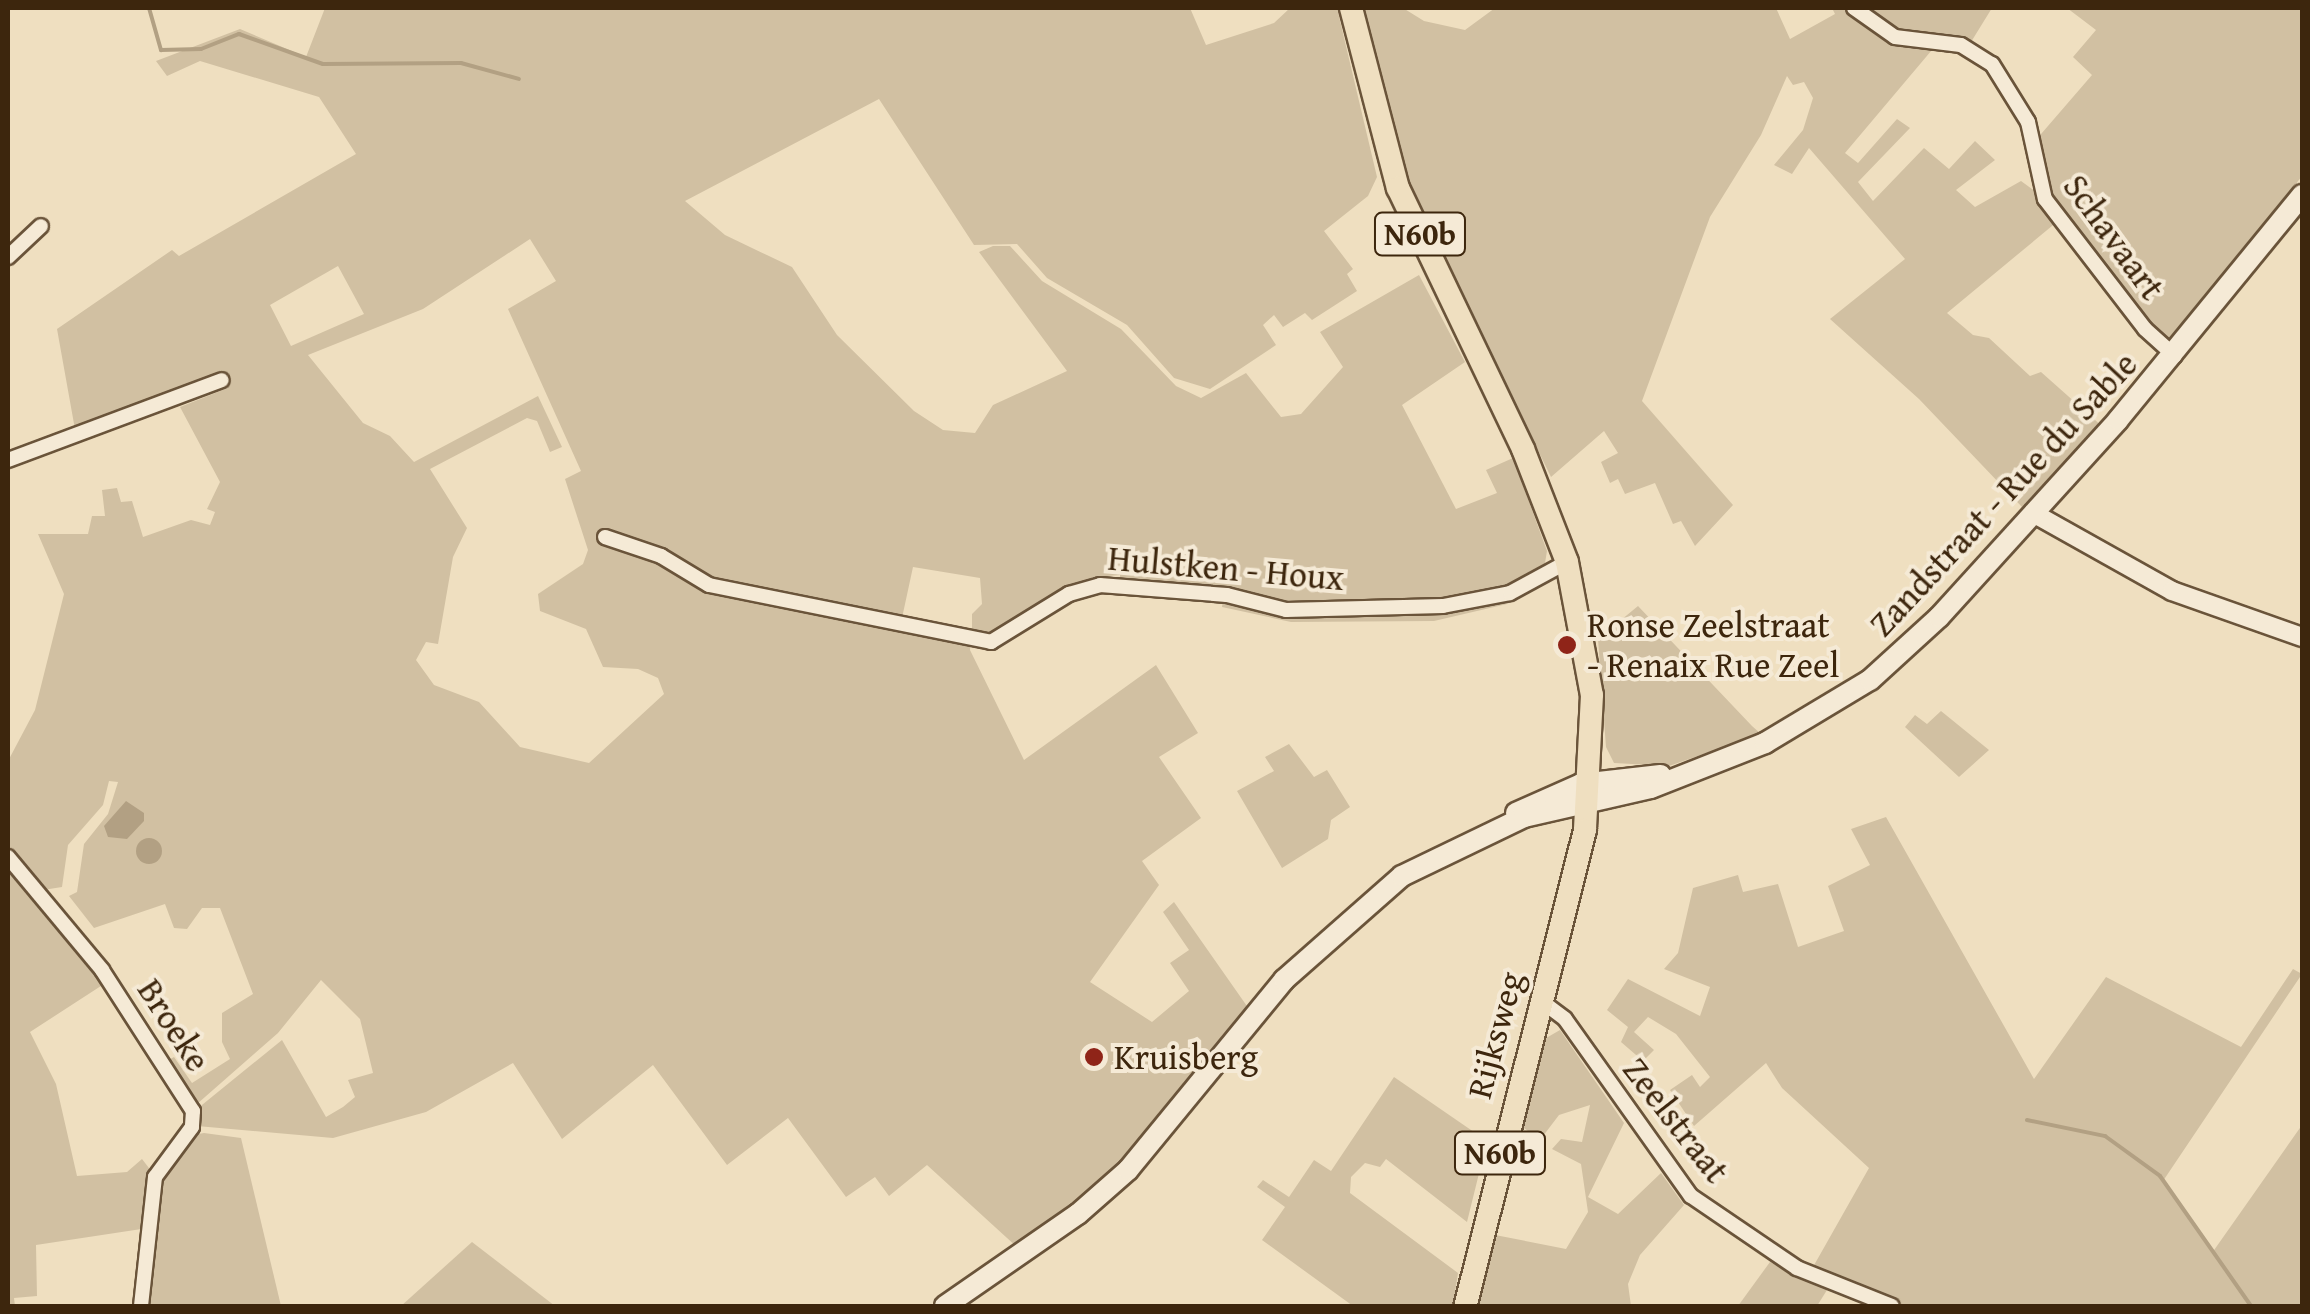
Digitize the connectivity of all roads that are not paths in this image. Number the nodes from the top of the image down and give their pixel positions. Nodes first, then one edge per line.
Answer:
1 (1351, 8) edge
2 (1854, 8) edge
3 (2302, 195) edge
4 (41, 226) dead end
5 (8, 257) edge
6 (2175, 356) junction
7 (222, 380) dead end
8 (8, 460) edge
9 (2033, 514) junction
10 (605, 537) dead end
11 (1567, 562) junction
12 (2302, 637) edge
13 (1589, 794) junction
14 (8, 857) edge
15 (1540, 1000) junction
16 (140, 1306) edge
17 (945, 1306) edge
18 (1465, 1306) edge
19 (1892, 1306) edge

1 - 11 main road, N60b
2 - 6 street, Schavaart
3 - 6 main road, Zandstraat - Rue du Sable
4 - 5 street
6 - 9 main road, Zandstraat - Rue du Sable
7 - 8 street
9 - 12 street
9 - 13 main road, Zandstraat - Rue du Sable
10 - 11 street, Hulstken - Houx
11 - 13 main road, N60b
13 - 15 main road, Rijksweg / N60b
13 - 17 main road, Zandstraat - Rue du Sable
14 - 16 street, Broeke
15 - 18 main road, Rijksweg / N60b
15 - 19 street, Zeelstraat

